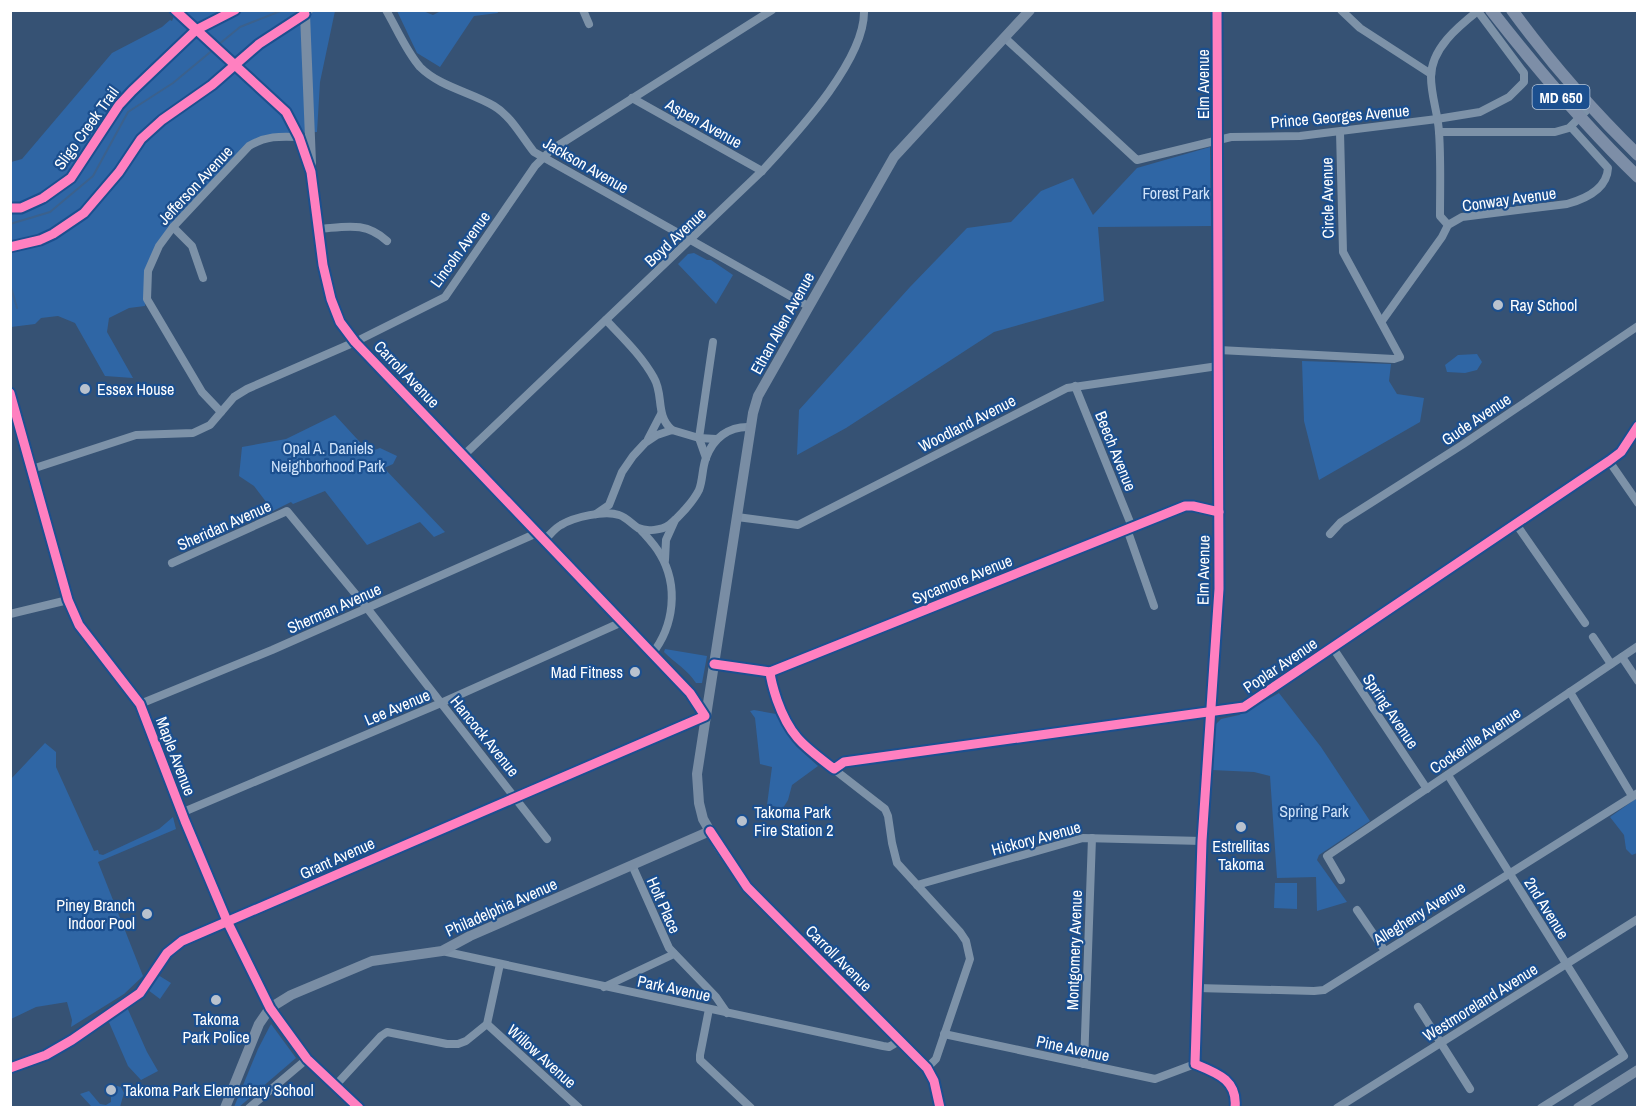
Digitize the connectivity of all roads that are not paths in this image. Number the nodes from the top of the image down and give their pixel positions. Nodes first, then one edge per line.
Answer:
1 (175, 10) edge
2 (386, 10) edge
3 (583, 10) edge
4 (772, 10) edge
5 (864, 10) edge
6 (1030, 10) edge
7 (1217, 10) edge
8 (1341, 10) edge
9 (1491, 10) edge
10 (1512, 10) edge
11 (1478, 11) edge
12 (307, 12) edge
13 (589, 24) dead end
14 (1005, 38) junction
15 (1431, 74) junction
16 (632, 98) junction
17 (1591, 106) junction
18 (1437, 119) junction
19 (1575, 122) junction
20 (1340, 132) junction
21 (1439, 132) junction
22 (299, 137) junction
23 (1218, 139) junction
24 (1638, 155) edge
25 (544, 158) junction
26 (762, 171) junction
27 (311, 172) junction
28 (1638, 177) edge
29 (1448, 225) junction
30 (174, 227) junction
31 (318, 229) junction
32 (691, 240) junction
33 (387, 241) dead end
34 (14, 247) edge
35 (203, 278) dead end
36 (808, 306) junction
37 (606, 320) junction
38 (1382, 321) junction
39 (1638, 326) edge
40 (355, 342) junction
41 (713, 342) dead end
42 (1218, 351) junction
43 (1218, 366) junction
44 (1075, 386) junction
45 (10, 393) edge
46 (221, 412) junction
47 (661, 414) junction
48 (1638, 426) edge
49 (750, 427) junction
50 (672, 429) junction
51 (696, 438) junction
52 (716, 439) junction
53 (645, 443) junction
54 (464, 455) junction
55 (706, 458) junction
56 (1609, 461) junction
57 (32, 469) junction
58 (616, 490) junction
59 (1638, 503) edge
60 (287, 511) joint
61 (1219, 512) junction
62 (596, 514) junction
63 (619, 514) junction
64 (737, 517) junction
65 (676, 519) junction
66 (1516, 524) junction
67 (640, 528) junction
68 (1130, 528) junction
69 (1330, 534) dead end
70 (541, 536) junction
71 (172, 563) dead end
72 (665, 564) junction
73 (68, 600) junction
74 (1154, 606) dead end
75 (367, 608) junction
76 (10, 614) edge
77 (622, 622) junction
78 (1585, 623) dead end
79 (1593, 637) dead end
80 (1638, 646) edge
81 (1333, 648) junction
82 (652, 654) junction
83 (1622, 657) junction
84 (714, 664) junction
85 (1611, 664) junction
86 (770, 672) junction
87 (1638, 681) edge
88 (1570, 692) junction
89 (441, 703) junction
90 (140, 704) junction
91 (1211, 712) junction
92 (705, 716) junction
93 (834, 769) junction
94 (1448, 775) junction
95 (1427, 789) junction
96 (1635, 794) edge
97 (516, 796) junction
98 (182, 813) junction
99 (710, 831) junction
100 (1092, 838) junction
101 (548, 839) dead end
102 (1202, 841) junction
103 (632, 865) junction
104 (1509, 873) junction
105 (1341, 880) dead end
106 (917, 885) junction
107 (1357, 910) dead end
108 (1638, 919) edge
109 (227, 921) junction
110 (442, 951) junction
111 (1385, 951) junction
112 (674, 954) junction
113 (500, 964) junction
114 (1566, 965) junction
115 (604, 987) junction
116 (1197, 988) junction
117 (140, 993) dead end
118 (1418, 1007) dead end
119 (270, 1008) junction
120 (709, 1009) junction
121 (727, 1013) junction
122 (98, 1024) dead end
123 (487, 1024) junction
124 (944, 1034) junction
125 (899, 1041) junction
126 (1441, 1042) junction
127 (307, 1059) junction
128 (1084, 1064) junction
129 (1195, 1064) junction
130 (10, 1068) edge
131 (927, 1068) junction
132 (1638, 1070) edge
133 (335, 1086) junction
134 (1470, 1089) dead end
135 (225, 1107) edge
136 (249, 1107) edge
137 (359, 1107) edge
138 (579, 1107) edge
139 (751, 1107) edge
140 (940, 1107) edge
141 (1235, 1107) edge
142 (1336, 1107) edge
143 (1541, 1107) edge
144 (1578, 1107) edge

1 - 22 main road, Carroll Avenue
2 - 25 street, Jackson Avenue
3 - 13 street
4 - 16 street, Lincoln Avenue
5 - 26 street, Boyd Avenue
6 - 14 main road, Ethan Allen Avenue
7 - 23 street, Elm Avenue
8 - 15 street
9 - 19 main road, MD 650
10 - 17 main road, MD 650
11 - 15 street
11 - 18 street, Prince Georges Avenue
12 - 27 main road
12 - 34 main road
14 - 23 street, Prince Georges Avenue
14 - 36 main road, Ethan Allen Avenue
15 - 18 street
16 - 25 street, Lincoln Avenue
16 - 26 street, Aspen Avenue
17 - 19 street
17 - 24 main road, MD 650
18 - 20 street, Prince Georges Avenue
18 - 21 street
19 - 21 street
19 - 28 main road, MD 650
19 - 29 street, Conway Avenue
20 - 23 street, Prince Georges Avenue
20 - 38 street, Circle Avenue
21 - 29 street
22 - 27 main road, Carroll Avenue
22 - 30 street, Jefferson Avenue
23 - 42 street, Elm Avenue
25 - 32 street, Jackson Avenue
25 - 40 street, Lincoln Avenue
26 - 32 street, Boyd Avenue
27 - 31 main road, Carroll Avenue
29 - 38 street, Conway Avenue
30 - 35 street
30 - 46 street, Jefferson Avenue
31 - 33 street
31 - 40 main road, Carroll Avenue
32 - 36 street, Jackson Avenue
32 - 37 street, Boyd Avenue
36 - 49 main road, Ethan Allen Avenue
37 - 47 street
37 - 54 street, Boyd Avenue
38 - 42 street, Circle Avenue
39 - 69 street, Gude Avenue
40 - 46 street, Lincoln Avenue
40 - 54 main road, Carroll Avenue
41 - 51 street
42 - 43 street, Elm Avenue
43 - 44 street, Woodland Avenue
43 - 61 street, Elm Avenue
44 - 64 street, Woodland Avenue
44 - 68 street, Beech Avenue
45 - 57 main road, Maple Avenue
46 - 57 street, Lincoln Avenue
47 - 50 street
47 - 53 street
48 - 56 street, Poplar Avenue
49 - 52 street
49 - 64 main road, Ethan Allen Avenue
50 - 51 street
50 - 53 street
51 - 52 street
51 - 55 street
52 - 55 street
53 - 58 street
54 - 70 main road, Carroll Avenue
55 - 65 street
56 - 59 street
56 - 66 street, Poplar Avenue
57 - 73 main road, Maple Avenue
58 - 62 street
58 - 63 street
60 - 71 street, Sheridan Avenue
60 - 75 street, Hancock Avenue
61 - 68 street, Sycamore Avenue
61 - 91 street, Elm Avenue
62 - 63 street, Sherman Avenue
62 - 70 street, Sherman Avenue
63 - 67 street
64 - 84 main road, Ethan Allen Avenue
65 - 67 street
65 - 72 street
66 - 78 street
66 - 81 street, Poplar Avenue
67 - 72 street
68 - 74 street, Beech Avenue
68 - 86 street, Sycamore Avenue
70 - 75 street, Sherman Avenue
70 - 77 main road, Carroll Avenue
72 - 82 street
73 - 76 street
73 - 90 main road, Maple Avenue
75 - 89 street, Hancock Avenue
75 - 90 street, Sherman Avenue
77 - 82 main road, Carroll Avenue
77 - 89 street, Lee Avenue
79 - 85 street
80 - 83 street, Cockerille Avenue
81 - 91 street, Poplar Avenue
81 - 95 street, Spring Avenue
82 - 92 main road, Carroll Avenue
83 - 85 street, Cockerille Avenue
83 - 87 street
84 - 86 street, Sycamore Avenue
84 - 92 main road, Ethan Allen Avenue
85 - 88 street, Cockerille Avenue
86 - 93 street
88 - 94 street, Cockerille Avenue
88 - 96 street
89 - 97 street, Hancock Avenue
89 - 98 street, Lee Avenue
90 - 98 main road, Maple Avenue
91 - 93 street, Poplar Avenue
91 - 102 street, Elm Avenue
92 - 97 street, Grant Avenue
92 - 99 main road, Carroll Avenue
93 - 106 street
94 - 95 street, Cockerille Avenue
94 - 104 street, 2nd Avenue
95 - 105 street, Cockerille Avenue
96 - 104 street, Allegheny Avenue
97 - 101 street, Hancock Avenue
97 - 109 street, Grant Avenue
98 - 109 main road, Maple Avenue
99 - 103 main road, Philadelphia Avenue
99 - 125 main road, Carroll Avenue
100 - 102 street, Hickory Avenue
100 - 106 street, Hickory Avenue
100 - 128 street, Montgomery Avenue
102 - 116 street, Elm Avenue
103 - 110 main road, Philadelphia Avenue
103 - 112 street, Holt Place
104 - 111 street, Allegheny Avenue
104 - 114 street, 2nd Avenue
106 - 124 street
107 - 111 street
108 - 114 street, Westmoreland Avenue
109 - 117 street, Grant Avenue
109 - 119 main road, Maple Avenue
110 - 113 street, Park Avenue
110 - 119 main road, Philadelphia Avenue
111 - 116 street, Allegheny Avenue
112 - 115 street
112 - 121 street, Holt Place
113 - 115 street, Park Avenue
113 - 123 street
114 - 126 street, Westmoreland Avenue
114 - 143 street, 2nd Avenue
115 - 120 street, Park Avenue
116 - 129 street, Elm Avenue
118 - 126 street
119 - 127 street, Maple Avenue
119 - 135 main road
120 - 121 street, Park Avenue
120 - 139 street
121 - 125 street, Park Avenue
122 - 130 street
123 - 133 street
123 - 138 street, Willow Avenue
124 - 128 street, Pine Avenue
124 - 131 street
125 - 131 main road, Carroll Avenue
126 - 134 street
126 - 142 street, Westmoreland Avenue
127 - 133 street, Maple Avenue
127 - 136 street
128 - 129 street, Pine Avenue
129 - 141 street
131 - 140 main road, Carroll Avenue
132 - 144 main road
133 - 137 street, Maple Avenue

